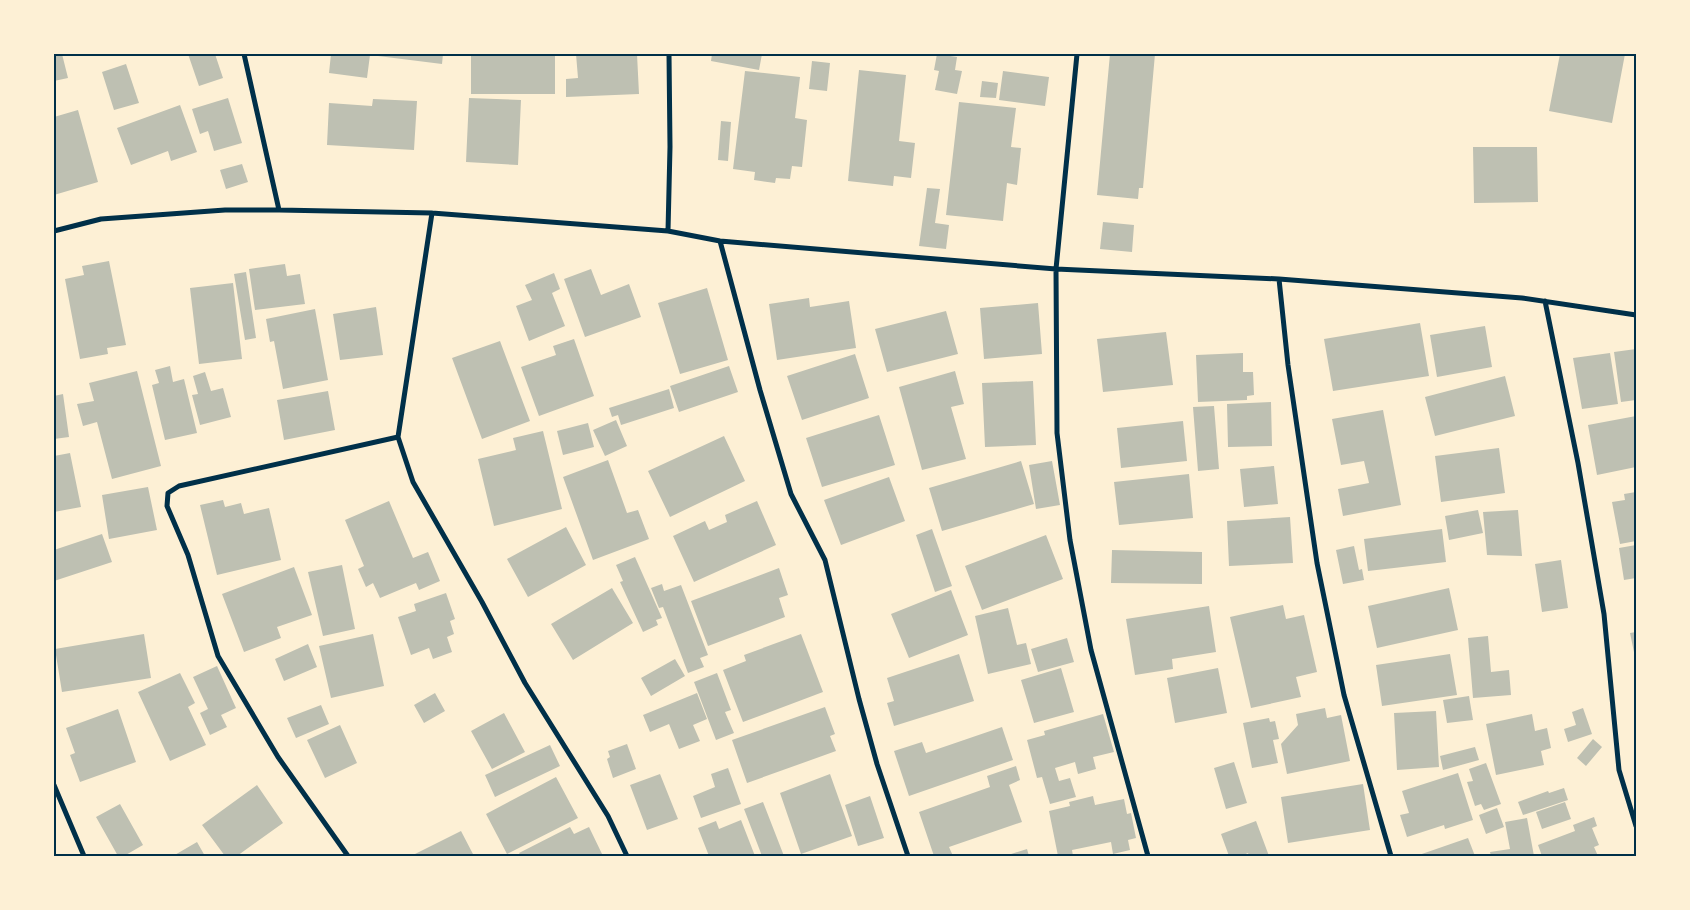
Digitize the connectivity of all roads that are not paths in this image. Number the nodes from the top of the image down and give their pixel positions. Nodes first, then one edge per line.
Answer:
1 (244, 54) edge
2 (669, 54) edge
3 (1076, 54) edge
4 (279, 210) junction
5 (432, 213) junction
6 (54, 231) edge
7 (668, 231) junction
8 (720, 241) junction
9 (1056, 269) junction
10 (1279, 279) junction
11 (1545, 301) junction
12 (1636, 314) edge
13 (398, 437) junction
14 (54, 785) edge
15 (1636, 826) edge
16 (84, 856) edge
17 (348, 856) edge
18 (627, 856) edge
19 (908, 856) edge
20 (1148, 856) edge
21 (1391, 856) edge

1 - 4 street
2 - 7 street
3 - 9 street
4 - 5 street
4 - 6 street
5 - 7 street
5 - 13 street
7 - 8 street
8 - 9 street
8 - 19 street
9 - 10 street
9 - 20 street
10 - 11 street
10 - 21 street
11 - 12 street
11 - 15 street
13 - 17 street
13 - 18 street
14 - 16 street

